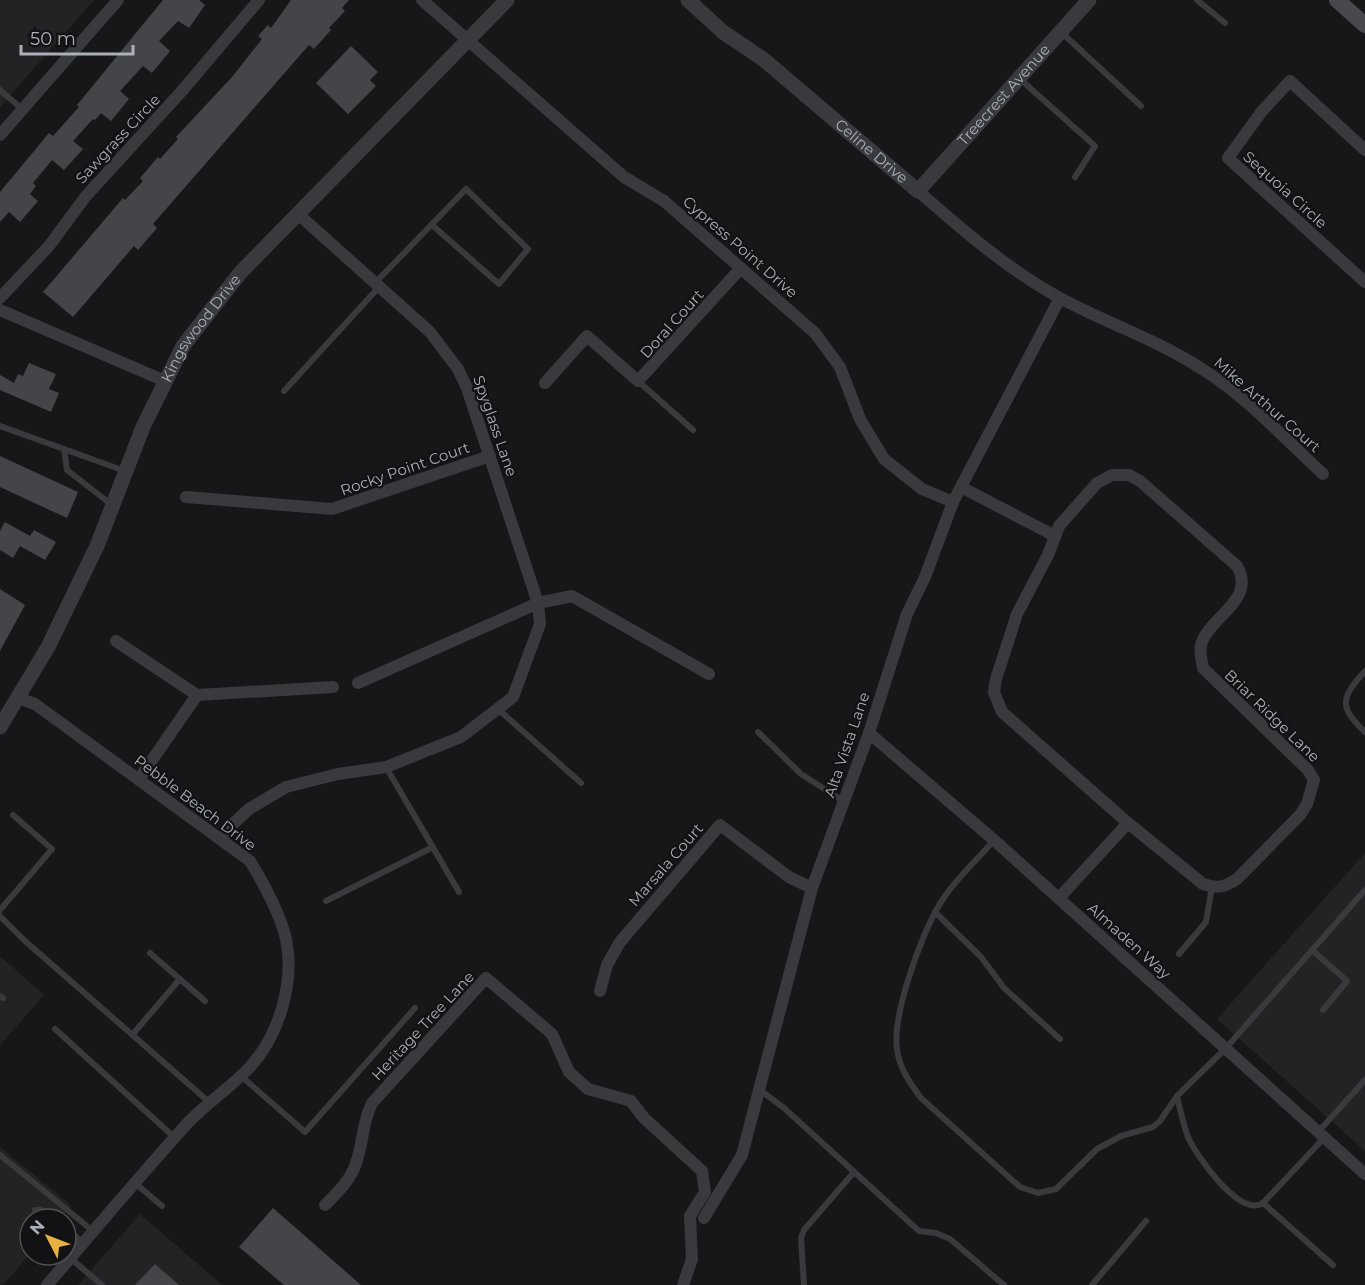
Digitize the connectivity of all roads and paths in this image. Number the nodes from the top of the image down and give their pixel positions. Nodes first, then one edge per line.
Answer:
1 (118, 0) edge
2 (259, 0) edge
3 (422, 0) edge
4 (507, 0) edge
5 (688, 0) edge
6 (1089, 0) edge
7 (1197, 0) edge
8 (1337, 0) edge
9 (1225, 23) dead end
10 (1365, 25) edge
11 (1061, 32) junction
12 (470, 40) junction
13 (1019, 78) junction
14 (0, 90) edge
15 (1141, 106) dead end
16 (22, 110) junction
17 (0, 135) edge
18 (1365, 150) edge
19 (1075, 177) dead end
20 (918, 191) junction
21 (298, 214) junction
22 (432, 225) junction
23 (741, 268) junction
24 (1365, 282) edge
25 (377, 284) junction
26 (0, 298) edge
27 (1060, 298) junction
28 (0, 310) edge
29 (165, 381) junction
30 (638, 381) junction
31 (544, 383) dead end
32 (284, 391) dead end
33 (0, 426) edge
34 (693, 430) dead end
35 (64, 449) junction
36 (490, 456) junction
37 (126, 471) junction
38 (1323, 474) dead end
39 (961, 487) junction
40 (186, 496) dead end
41 (953, 502) junction
42 (113, 506) junction
43 (1055, 536) junction
44 (538, 603) junction
45 (117, 641) dead end
46 (1365, 671) edge
47 (709, 674) dead end
48 (358, 683) dead end
49 (333, 687) dead end
50 (197, 695) junction
51 (18, 698) junction
52 (497, 709) junction
53 (2, 721) edge
54 (758, 732) dead end
55 (1365, 732) edge
56 (869, 733) junction
57 (386, 767) junction
58 (139, 779) junction
59 (581, 783) dead end
60 (844, 802) junction
61 (13, 815) dead end
62 (1128, 823) junction
63 (222, 839) junction
64 (994, 840) junction
65 (433, 847) junction
66 (1212, 887) junction
67 (812, 888) junction
68 (1365, 890) edge
69 (459, 892) dead end
70 (1059, 898) junction
71 (326, 901) dead end
72 (0, 910) edge
73 (935, 912) junction
74 (0, 916) edge
75 (1312, 950) junction
76 (150, 953) dead end
77 (1179, 954) dead end
78 (180, 979) junction
79 (600, 991) dead end
80 (205, 1001) dead end
81 (415, 1008) dead end
82 (1323, 1010) dead end
83 (55, 1029) dead end
84 (132, 1035) junction
85 (1060, 1039) dead end
86 (1226, 1048) junction
87 (240, 1075) junction
88 (1365, 1080) edge
89 (760, 1090) junction
90 (1177, 1096) junction
91 (209, 1102) junction
92 (1322, 1134) junction
93 (175, 1138) junction
94 (0, 1155) edge
95 (854, 1172) junction
96 (1365, 1174) edge
97 (135, 1183) junction
98 (1263, 1203) junction
99 (325, 1205) dead end
100 (162, 1206) dead end
101 (704, 1218) dead end
102 (1146, 1221) dead end
103 (93, 1232) junction
104 (78, 1239) edge
105 (83, 1243) junction
106 (78, 1249) edge
107 (78, 1265) edge
108 (1333, 1265) dead end
109 (62, 1267) edge
110 (47, 1285) edge
111 (102, 1285) edge
112 (683, 1285) edge
113 (804, 1285) edge
114 (1004, 1285) edge
115 (1092, 1285) edge

1 - 16 street
2 - 26 street, Sawgrass Circle
3 - 12 street
4 - 12 street, Kingswood Drive
5 - 20 street, Celine Drive
6 - 11 street, Treecrest Avenue
7 - 9 lane
8 - 10 main road
11 - 13 street, Treecrest Avenue
11 - 15 lane
12 - 21 street, Kingswood Drive
12 - 23 street, Cypress Point Drive
13 - 19 lane
13 - 20 street, Treecrest Avenue
14 - 16 lane
16 - 17 street
18 - 24 street, Sequoia Circle
20 - 27 street, Celine Drive
21 - 25 street, Spyglass Lane
21 - 29 street, Kingswood Drive
22 - 22 lane
22 - 25 lane
23 - 30 street, Doral Court
23 - 41 street, Cypress Point Drive
25 - 32 lane
25 - 36 street, Spyglass Lane
27 - 38 street, Mike Arthur Court
27 - 39 street, Alta Vista Lane
28 - 29 street
29 - 37 street, Kingswood Drive
30 - 31 street, Doral Court
30 - 34 lane
33 - 35 lane
35 - 37 lane
35 - 42 lane
36 - 40 street, Rocky Point Court
36 - 44 street, Spyglass Lane
37 - 42 street, Kingswood Drive
39 - 41 street, Alta Vista Lane
39 - 43 street
41 - 56 street, Alta Vista Lane
42 - 51 street, Kingswood Drive
43 - 62 street, Briar Ridge Lane
43 - 66 street, Briar Ridge Lane
44 - 47 street
44 - 48 street
44 - 52 street, Spyglass Lane
45 - 50 street
46 - 55 lane
49 - 50 street
50 - 58 street
51 - 53 street, Kingswood Drive
51 - 58 street, Pebble Beach Drive
52 - 57 street, Spyglass Lane
52 - 59 lane
54 - 60 lane
56 - 60 street, Alta Vista Lane
56 - 64 street, Almaden Way
57 - 63 street, Spyglass Lane
57 - 65 lane
58 - 63 street, Pebble Beach Drive
60 - 67 street, Alta Vista Lane
61 - 72 lane
62 - 66 street, Briar Ridge Lane
62 - 70 street
63 - 87 street, Pebble Beach Drive
64 - 70 street, Almaden Way
64 - 73 lane
65 - 69 lane
65 - 71 lane
66 - 77 lane
67 - 79 street, Marsala Court
67 - 89 street, Alta Vista Lane
68 - 75 lane
70 - 86 street, Almaden Way
73 - 85 lane
73 - 90 lane
74 - 84 lane
75 - 82 lane
75 - 86 lane
76 - 78 lane
78 - 80 lane
78 - 84 lane
81 - 87 lane
83 - 93 lane
84 - 91 lane
86 - 90 lane
86 - 92 street, Almaden Way
87 - 91 street, Pebble Beach Drive
88 - 92 lane
89 - 95 lane
89 - 101 street, Alta Vista Lane
90 - 98 lane
91 - 93 street, Pebble Beach Drive
92 - 96 street, Almaden Way
92 - 98 lane
93 - 97 street, Pebble Beach Drive
94 - 103 lane
95 - 113 lane
95 - 114 lane
97 - 100 lane
97 - 103 street, Pebble Beach Drive
98 - 108 lane
99 - 112 street, Heritage Tree Lane
102 - 115 lane
103 - 105 street, Pebble Beach Drive
104 - 105 lane
105 - 106 street, Pebble Beach Drive
107 - 111 lane
109 - 110 street, Pebble Beach Drive

